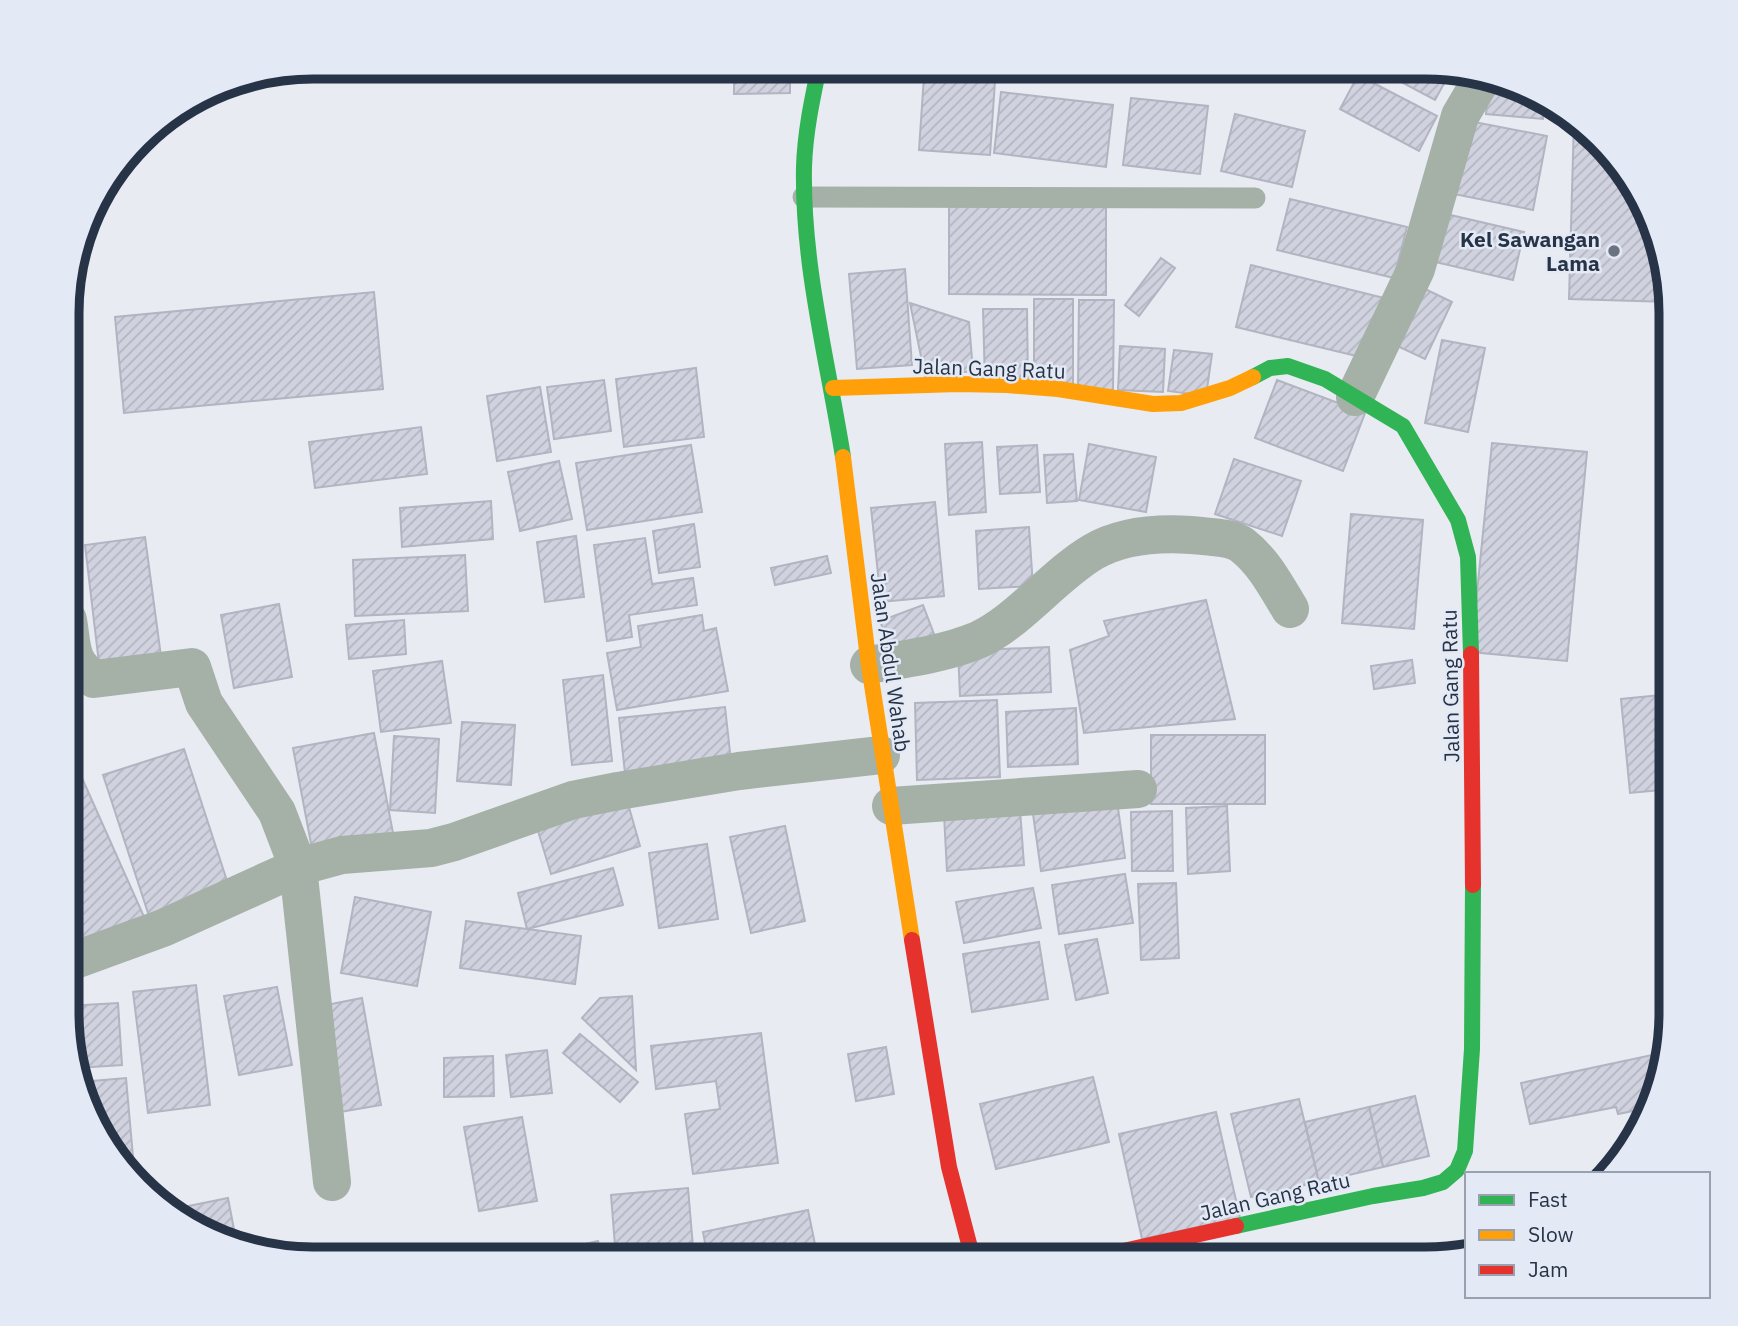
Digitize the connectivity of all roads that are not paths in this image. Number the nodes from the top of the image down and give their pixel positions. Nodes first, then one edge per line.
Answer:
1 (817, 79) edge
2 (1478, 85) edge
3 (803, 197) junction
4 (1255, 198) dead end
5 (833, 388) junction
6 (1355, 397) junction
7 (1290, 609) dead end
8 (79, 666) edge
9 (869, 666) junction
10 (864, 756) junction
11 (1138, 789) dead end
12 (891, 806) junction
13 (298, 867) junction
14 (79, 959) edge
15 (332, 1182) dead end
16 (969, 1247) edge
17 (1141, 1247) edge

1 - 3 street, Jalan Abdul Wahab
2 - 6 street
3 - 4 lane
3 - 5 street, Jalan Abdul Wahab
5 - 6 street, Jalan Gang Ratu
5 - 9 street, Jalan Abdul Wahab
6 - 17 street, Jalan Gang Ratu
7 - 9 street
8 - 13 street
9 - 10 street, Jalan Abdul Wahab
10 - 12 street, Jalan Abdul Wahab
10 - 13 street
11 - 12 street
12 - 16 street, Jalan Abdul Wahab
13 - 14 street
13 - 15 street

